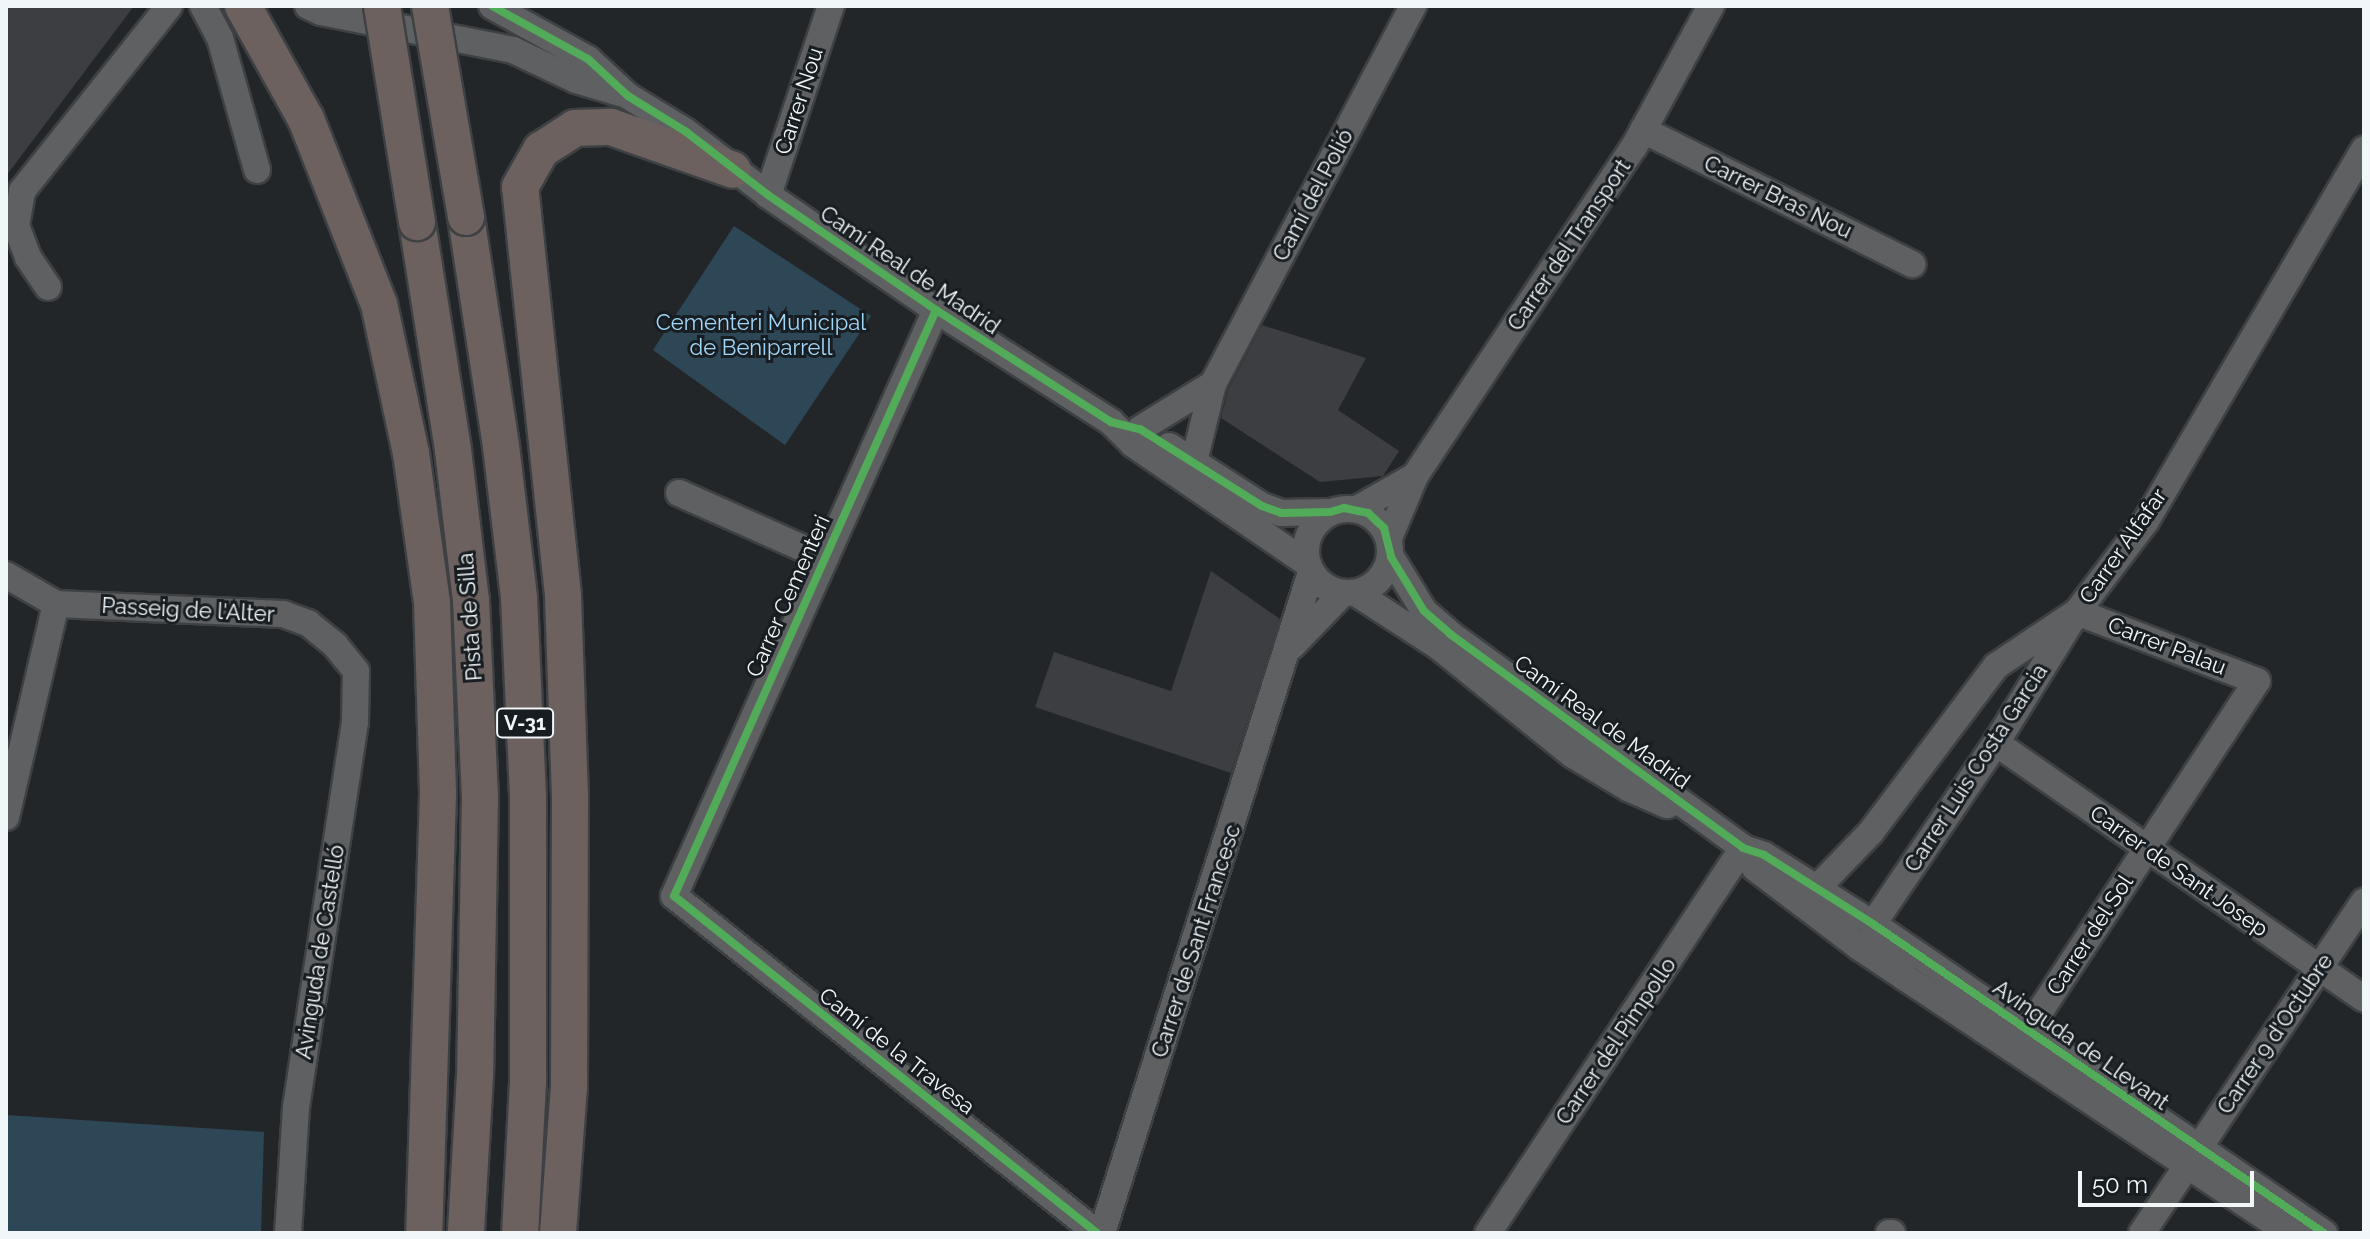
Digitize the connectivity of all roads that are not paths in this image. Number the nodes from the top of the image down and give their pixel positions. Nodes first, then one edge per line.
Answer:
1 (169, 6) edge
2 (203, 6) edge
3 (243, 6) edge
4 (308, 6) edge
5 (382, 6) edge
6 (430, 6) edge
7 (831, 6) edge
8 (1413, 6) edge
9 (1711, 6) edge
10 (503, 10) edge
11 (628, 96) junction
12 (1643, 130) junction
13 (2364, 149) edge
14 (257, 170) dead end
15 (733, 170) junction
16 (768, 195) junction
17 (1912, 264) dead end
18 (48, 287) dead end
19 (936, 310) junction
20 (1213, 384) junction
21 (1111, 422) junction
22 (1140, 429) junction
23 (1194, 462) junction
24 (1415, 476) junction
25 (679, 493) dead end
26 (1357, 509) junction
27 (1330, 512) junction
28 (1390, 547) junction
29 (825, 558) junction
30 (1309, 568) junction
31 (6, 575) edge
32 (1350, 593) junction
33 (56, 604) junction
34 (2077, 612) junction
35 (1289, 649) junction
36 (356, 671) joint
37 (2257, 681) joint
38 (1996, 743) junction
39 (1697, 815) junction
40 (6, 817) edge
41 (2147, 849) junction
42 (1749, 858) junction
43 (674, 896) joint
44 (1810, 898) junction
45 (2364, 901) edge
46 (1873, 924) junction
47 (2319, 969) junction
48 (1904, 977) junction
49 (2364, 999) edge
50 (2028, 1029) junction
51 (1984, 1030) junction
52 (2192, 1158) junction
53 (288, 1233) edge
54 (424, 1233) edge
55 (466, 1233) edge
56 (520, 1233) edge
57 (558, 1233) edge
58 (1100, 1233) edge
59 (1488, 1233) edge
60 (2142, 1233) edge
61 (2289, 1233) edge
62 (2324, 1233) edge

1 - 18 street
2 - 14 street
3 - 54 highway
4 - 11 street, Camí Real de Madrid
5 - 55 highway, Pista de Silla / V-31, bridge
6 - 56 highway, V-31, bridge
7 - 16 street, Carrer Nou
8 - 20 street, Camí del Polió
9 - 12 street, Carrer del Transport
10 - 11 street, Camí Real de Madrid
11 - 15 street, Camí Real de Madrid
12 - 17 street, Carrer Bras Nou
12 - 24 street, Carrer del Transport
13 - 34 street, Carrer Alfafar
15 - 16 street, Camí Real de Madrid
15 - 57 highway
16 - 19 street, Camí Real de Madrid
19 - 21 street, Camí Real de Madrid
19 - 29 street, Carrer Cementeri
20 - 22 street
20 - 23 street, Camí del Polió
21 - 22 street, Camí Real de Madrid
21 - 30 street, Camí Real de Madrid
22 - 23 street, Camí Real de Madrid
23 - 27 street, Camí Real de Madrid
24 - 26 street, Carrer del Transport
24 - 28 street, Carrer del Transport
25 - 29 street
26 - 27 street
26 - 28 street
27 - 30 street
28 - 32 street
28 - 39 street, Camí Real de Madrid
29 - 43 street, Carrer Cementeri
30 - 32 street
30 - 35 street, Carrer de Sant Francesc
31 - 33 street, Passeig de l'Alter
32 - 35 street, Carrer de Sant Francesc
32 - 39 street, Camí Real de Madrid
33 - 36 street, Passeig de l'Alter
33 - 40 street
34 - 37 street, Carrer Palau
34 - 38 street, Carrer Luis Costa Garcia
34 - 44 street, Carrer Alfafar
35 - 58 street, Carrer de Sant Francesc
36 - 53 street, Avinguda de Castelló
37 - 41 street, Carrer del Sol
38 - 41 street, Carrer de Sant Josep
38 - 46 street, Carrer Luis Costa Garcia
39 - 42 street, Camí Real de Madrid
41 - 47 street, Carrer de Sant Josep
41 - 50 street, Carrer del Sol
42 - 44 street, Camí Real de Madrid
42 - 59 street, Carrer del Pimpollo
43 - 58 street, Camí de la Travesa
44 - 46 street, Avinguda de Llevant
44 - 48 street, Avinguda de Llevant
45 - 47 street, Carrer 9 d'Octubre
46 - 48 street, Avinguda de Llevant
46 - 50 street, Avinguda de Llevant
47 - 49 street, Carrer de Sant Josep
47 - 52 street, Carrer 9 d'Octubre
48 - 51 street, Avinguda de Llevant
50 - 51 street, Avinguda de Llevant
50 - 52 street, Avinguda de Llevant
51 - 52 street, Avinguda de Llevant
52 - 60 street, Carrer 9 d'Octubre
52 - 61 street, Avinguda de Llevant
52 - 62 street, Avinguda de Llevant

